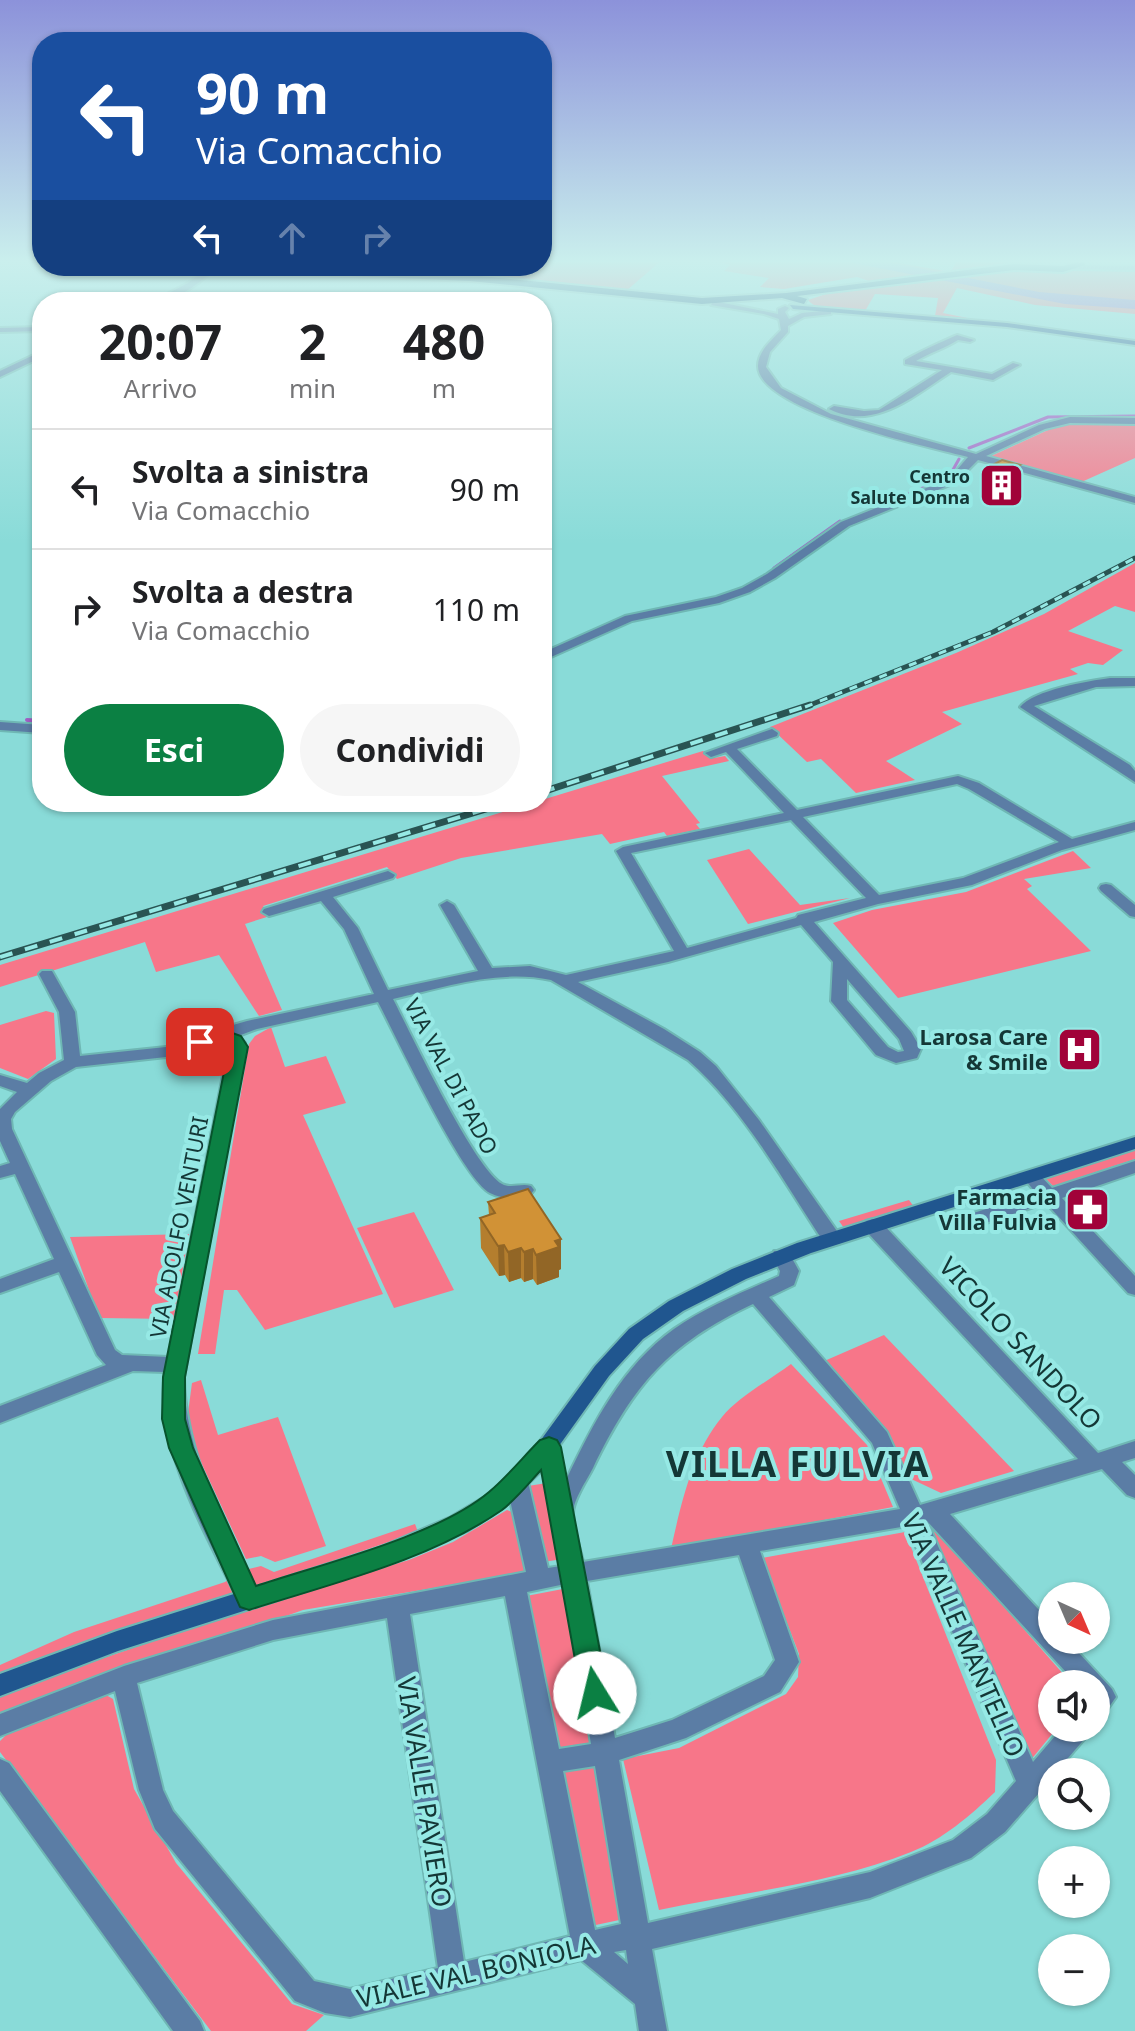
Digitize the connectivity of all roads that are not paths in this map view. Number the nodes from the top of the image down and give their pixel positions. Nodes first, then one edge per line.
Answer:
1 (765, 355) edge
2 (920, 355) edge
3 (954, 358) dead end
4 (32, 359) edge
5 (1016, 365) dead end
6 (945, 368) junction
7 (0, 374) edge
8 (817, 412) junction
9 (1135, 421) edge
10 (974, 458) junction
11 (1135, 500) edge
12 (552, 653) edge
13 (1135, 682) edge
14 (0, 726) edge
15 (32, 728) edge
16 (772, 733) dead end
17 (728, 747) junction
18 (711, 753) dead end
19 (1135, 778) edge
20 (792, 814) junction
21 (1135, 826) edge
22 (1070, 843) junction
23 (388, 875) dead end
24 (1106, 888) dead end
25 (324, 895) junction
26 (876, 900) junction
27 (447, 905) dead end
28 (269, 912) dead end
29 (1135, 913) edge
30 (803, 918) junction
31 (683, 953) junction
32 (840, 962) junction
33 (487, 973) junction
34 (47, 974) dead end
35 (565, 980) junction
36 (383, 996) junction
37 (891, 1021) junction
38 (862, 1028) junction
39 (231, 1044) junction
40 (203, 1053) junction
41 (72, 1062) junction
42 (0, 1080) edge
43 (229, 1086) junction
44 (30, 1090) junction
45 (1135, 1143) edge
46 (20, 1166) junction
47 (1135, 1167) edge
48 (0, 1172) edge
49 (1031, 1176) junction
50 (525, 1190) edge
51 (1048, 1195) junction
52 (965, 1223) dead end
53 (873, 1226) junction
54 (832, 1239) junction
55 (781, 1256) junction
56 (64, 1263) junction
57 (0, 1286) edge
58 (1135, 1288) edge
59 (756, 1295) junction
60 (128, 1365) junction
61 (175, 1371) junction
62 (0, 1415) edge
63 (549, 1447) junction
64 (1135, 1449) edge
65 (1100, 1461) junction
66 (517, 1482) junction
67 (1135, 1489) edge
68 (562, 1510) junction
69 (922, 1513) junction
70 (746, 1544) junction
71 (574, 1573) junction
72 (526, 1582) junction
73 (249, 1599) junction
74 (397, 1606) junction
75 (1078, 1670) edge
76 (124, 1677) junction
77 (0, 1685) edge
78 (0, 1725) edge
79 (1066, 1742) edge
80 (605, 1753) junction
81 (549, 1762) junction
82 (0, 1771) edge
83 (1030, 1785) junction
84 (636, 1936) junction
85 (585, 1946) junction
86 (453, 1978) junction
87 (647, 1997) junction
88 (190, 2031) edge
89 (653, 2031) edge

1 - 8 street
2 - 6 street
3 - 6 street
4 - 7 street
5 - 6 street
6 - 8 street
8 - 10 street
9 - 10 street
10 - 11 street
10 - 12 street
13 - 19 street
14 - 15 street
16 - 17 street
17 - 18 street
17 - 20 street
20 - 22 street
20 - 26 street
20 - 31 street
21 - 22 street
22 - 26 street
23 - 25 street
24 - 29 street
25 - 28 street
25 - 36 street, VIA VAL DI PADO
26 - 30 street
27 - 33 street
30 - 31 street
30 - 32 street
31 - 35 street
32 - 37 street
32 - 38 street
33 - 35 street
33 - 36 street
34 - 41 street
35 - 54 street
36 - 39 street
36 - 50 street, VIA VAL DI PADO
37 - 38 street
37 - 38 street
39 - 40 street
39 - 40 street
39 - 43 street, VIA ADOLFO VENTURI
40 - 41 street
40 - 43 street
41 - 44 street
42 - 44 street
43 - 61 street, VIA ADOLFO VENTURI
44 - 46 street
45 - 49 main road
46 - 48 street
46 - 56 street
47 - 51 street
49 - 51 street
49 - 53 main road
51 - 52 street
51 - 58 street
53 - 54 main road
53 - 65 street, VICOLO SANDOLO
54 - 55 main road
55 - 59 street
55 - 63 main road
56 - 57 street
56 - 60 street
59 - 68 street
59 - 69 street, VIA VALLE MANTELLO
60 - 61 street
60 - 62 street
61 - 73 street, VIA ADOLFO VENTURI
63 - 66 main road
63 - 68 street
64 - 65 street
65 - 67 street, VICOLO SANDOLO
65 - 69 street
66 - 72 street
66 - 73 main road
68 - 71 street
69 - 70 street
69 - 75 street, VIA VALLE MANTELLO
69 - 83 street, VIA VALLE MANTELLO
70 - 71 street
70 - 80 street
71 - 72 street
71 - 80 street
72 - 74 street
72 - 81 street
73 - 77 main road
74 - 76 street
74 - 86 street, VIA VALLE PAVIERO
76 - 78 street
76 - 86 street, VIALE VAL BONIOLA
79 - 83 street, VIA VALLE MANTELLO
80 - 81 street
80 - 84 street
81 - 85 street
82 - 88 street
83 - 84 street, VIA VALLE MANTELLO
84 - 85 street, VIALE VAL BONIOLA
84 - 87 street
85 - 86 street, VIALE VAL BONIOLA
85 - 87 street
87 - 89 street

